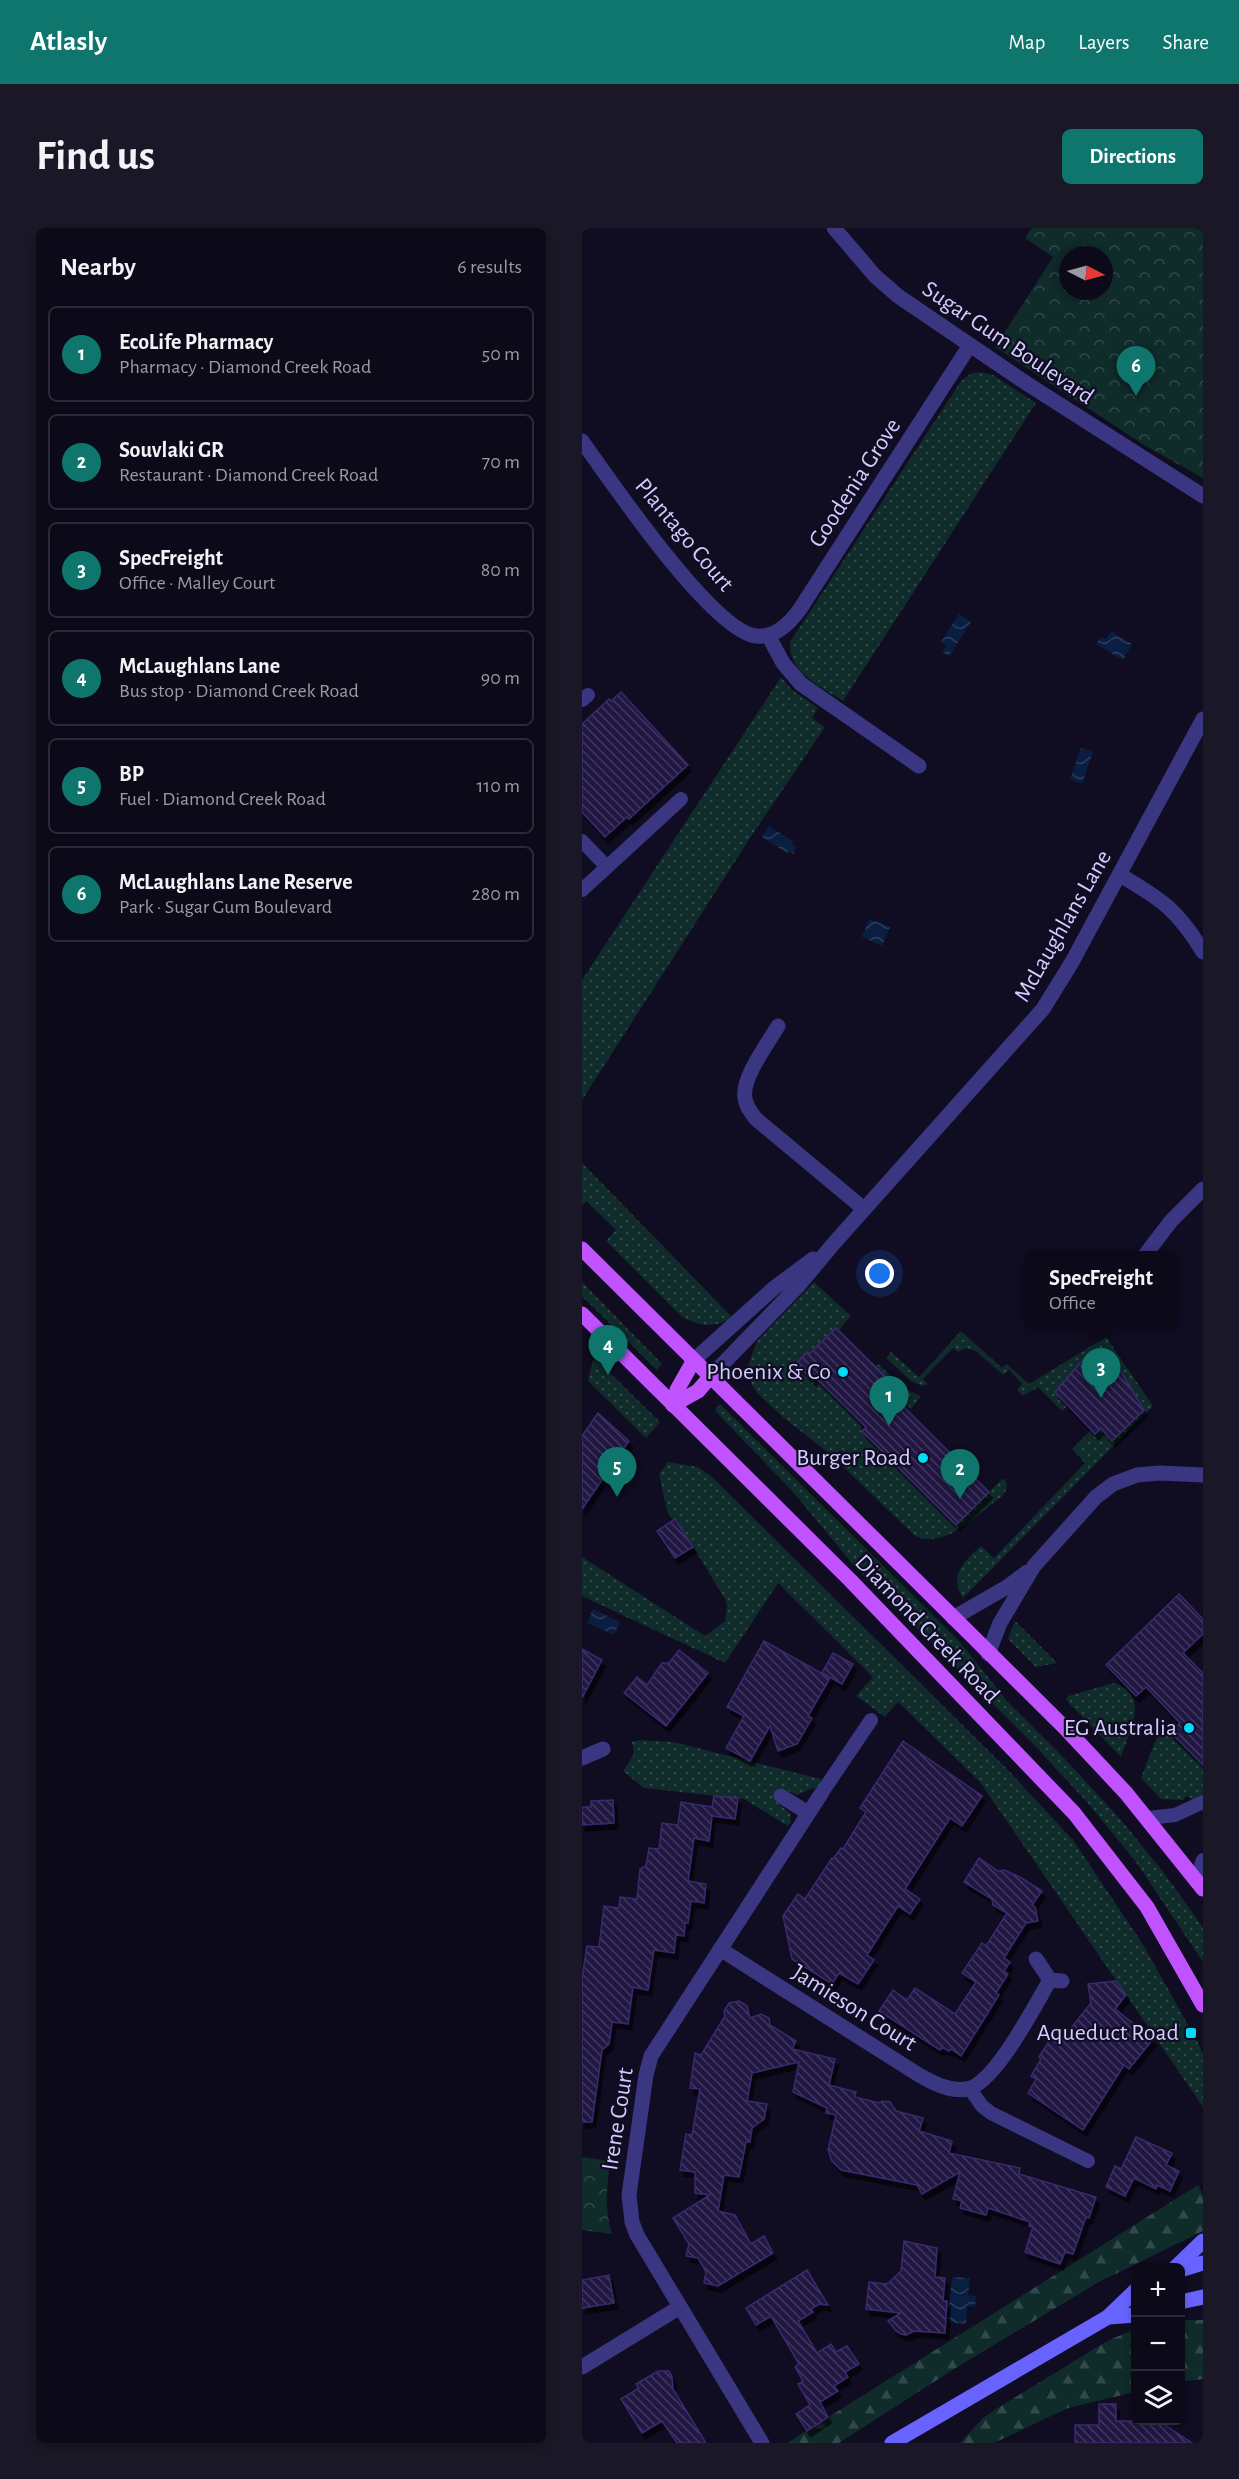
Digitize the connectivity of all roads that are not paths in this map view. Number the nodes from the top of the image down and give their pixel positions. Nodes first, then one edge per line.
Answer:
1 (834, 228) edge
2 (970, 345) junction
3 (582, 441) edge
4 (1203, 496) edge
5 (768, 635) junction
6 (1203, 719) edge
7 (919, 766) dead end
8 (681, 799) dead end
9 (582, 841) edge
10 (607, 867) junction
11 (1120, 875) junction
12 (582, 890) edge
13 (1203, 952) edge
14 (778, 1026) dead end
15 (1203, 1189) edge
16 (864, 1209) junction
17 (835, 1242) junction
18 (582, 1249) edge
19 (1148, 1251) edge
20 (582, 1314) edge
21 (694, 1360) junction
22 (711, 1377) junction
23 (673, 1405) junction
24 (1203, 1475) edge
25 (1034, 1566) junction
26 (953, 1618) junction
27 (988, 1654) junction
28 (871, 1720) dead end
29 (603, 1749) dead end
30 (582, 1758) edge
31 (821, 1794) joint
32 (781, 1796) dead end
33 (1203, 1802) edge
34 (808, 1813) junction
35 (1148, 1818) junction
36 (1203, 1860) edge
37 (1199, 1884) edge
38 (720, 1949) junction
39 (1036, 1959) dead end
40 (1203, 2005) edge
41 (970, 2089) junction
42 (1088, 2161) dead end
43 (1203, 2241) edge
44 (1180, 2263) edge
45 (1203, 2263) edge
46 (1185, 2268) edge
47 (1131, 2295) edge
48 (1203, 2297) edge
49 (1185, 2301) edge
50 (680, 2307) junction
51 (1131, 2315) edge
52 (1108, 2317) junction
53 (582, 2367) edge
54 (762, 2443) edge
55 (892, 2443) edge

1 - 2 street, Sugar Gum Boulevard
2 - 4 street, Sugar Gum Boulevard
2 - 5 street, Goodenia Grove
3 - 5 street, Plantago Court
5 - 7 street
6 - 11 street, McLaughlans Lane
8 - 10 lane
9 - 10 lane
10 - 12 lane
11 - 13 street
11 - 16 street, McLaughlans Lane
14 - 16 street
15 - 19 street
16 - 17 street, McLaughlans Lane
17 - 21 street, McLaughlans Lane
17 - 22 street, McLaughlans Lane
18 - 21 main road, Diamond Creek Road
20 - 23 main road, Diamond Creek Road
21 - 22 main road, Diamond Creek Road
21 - 23 main road
22 - 23 main road
22 - 26 main road, Diamond Creek Road
23 - 40 main road, Diamond Creek Road
24 - 25 street
25 - 26 street
25 - 27 street
26 - 27 main road, Diamond Creek Road
27 - 35 main road, Diamond Creek Road
28 - 31 lane, Irene Court
29 - 30 street
31 - 34 street, Irene Court
32 - 34 street
33 - 35 lane
34 - 38 street, Irene Court
35 - 37 main road, Diamond Creek Road
36 - 37 lane
38 - 41 street, Jamieson Court
38 - 50 street, Irene Court
39 - 41 street
41 - 42 lane
43 - 44 main road
45 - 46 main road
47 - 52 main road
48 - 49 main road
50 - 53 street
50 - 54 street, Irene Court
51 - 52 main road
52 - 55 main road

